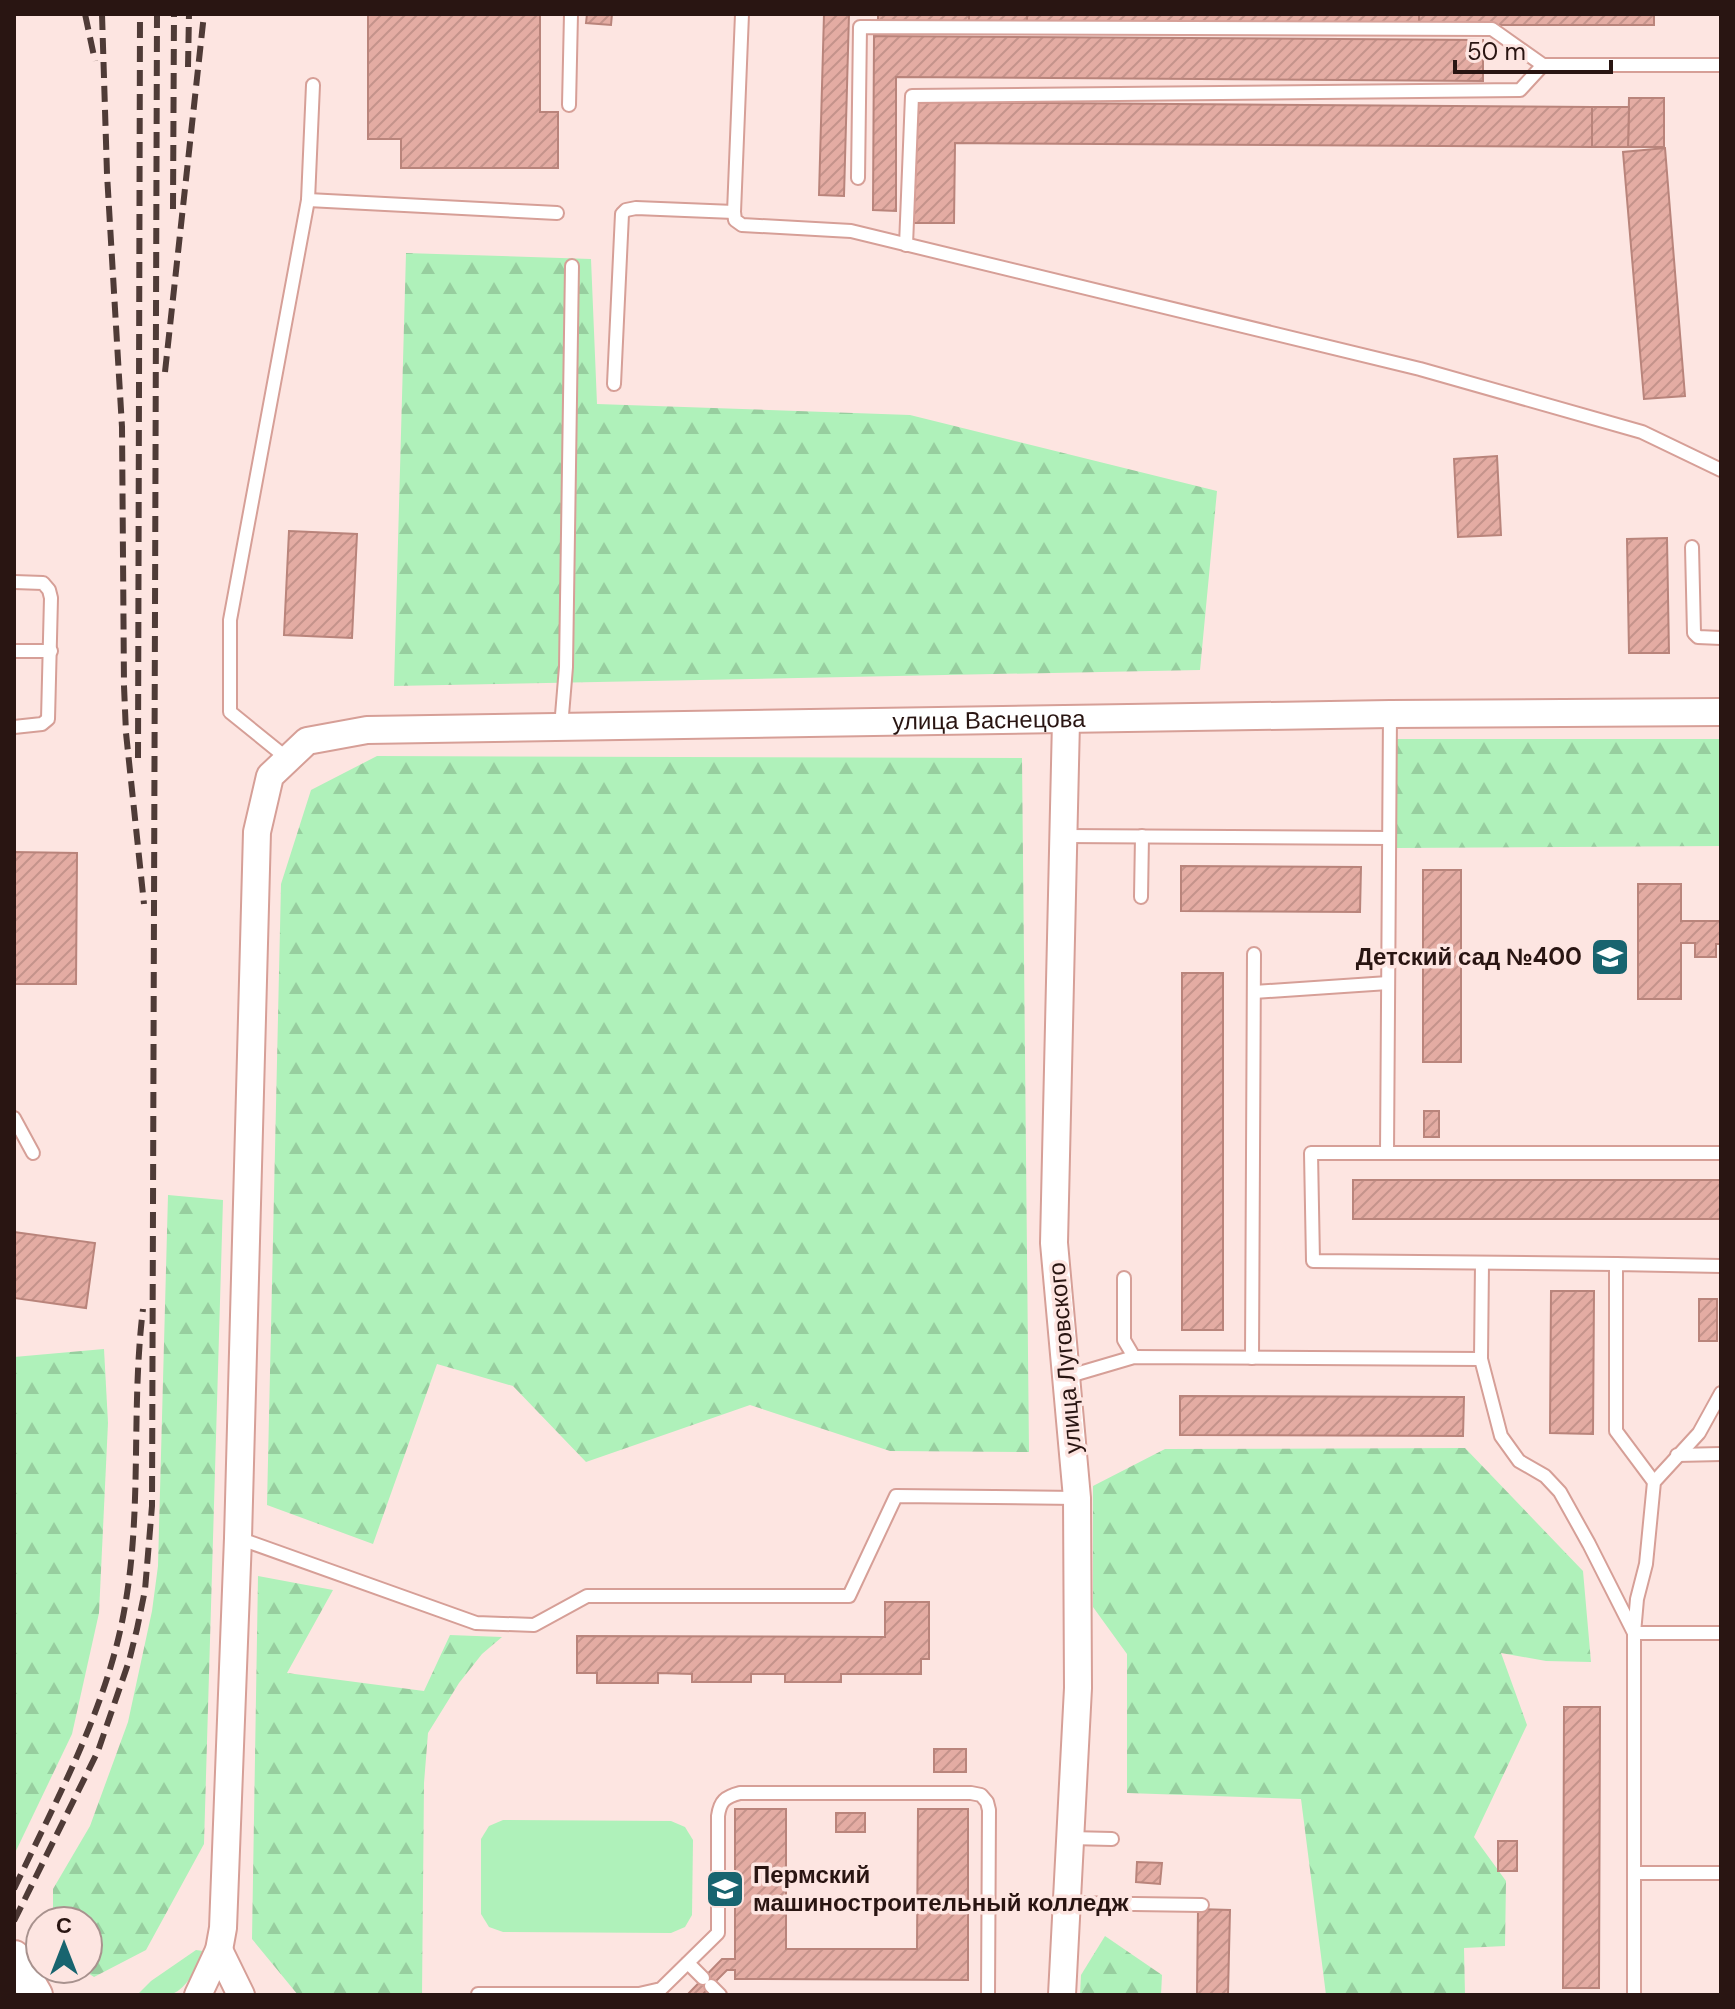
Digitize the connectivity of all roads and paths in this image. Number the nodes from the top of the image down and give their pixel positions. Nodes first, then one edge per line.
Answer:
1 (571, 14) edge
2 (742, 14) edge
3 (1543, 65) junction
4 (1721, 65) edge
5 (313, 85) dead end
6 (569, 105) dead end
7 (858, 178) dead end
8 (308, 200) junction
9 (734, 212) junction
10 (557, 213) dead end
11 (906, 245) junction
12 (572, 266) dead end
13 (614, 384) dead end
14 (1721, 470) edge
15 (1692, 547) dead end
16 (14, 582) edge
17 (1721, 638) edge
18 (14, 651) edge
19 (51, 651) junction
20 (1721, 712) edge
21 (1390, 714) junction
22 (1066, 721) junction
23 (14, 727) edge
24 (561, 728) junction
25 (279, 768) junction
26 (1064, 836) junction
27 (1142, 836) junction
28 (1389, 838) junction
29 (1141, 897) dead end
30 (1254, 954) dead end
31 (1388, 983) junction
32 (1254, 992) junction
33 (14, 1118) edge
34 (33, 1153) dead end
35 (1387, 1153) junction
36 (1721, 1153) edge
37 (1482, 1263) junction
38 (1616, 1264) junction
39 (1721, 1266) edge
40 (1124, 1278) dead end
41 (1134, 1357) junction
42 (1252, 1358) junction
43 (1481, 1359) junction
44 (1066, 1377) junction
45 (1721, 1393) edge
46 (1721, 1454) edge
47 (1677, 1455) junction
48 (1654, 1482) junction
49 (1077, 1498) junction
50 (238, 1538) junction
51 (1634, 1633) junction
52 (1721, 1633) edge
53 (1070, 1838) junction
54 (1112, 1839) dead end
55 (1634, 1873) junction
56 (1721, 1873) edge
57 (1066, 1903) junction
58 (1202, 1905) dead end
59 (219, 1950) junction
60 (688, 1963) junction
61 (711, 1987) edge
62 (478, 1994) edge
63 (198, 1995) edge
64 (241, 1995) edge
65 (988, 1995) edge
66 (1062, 1995) edge
67 (1634, 1995) edge

1 - 6 lane
2 - 9 lane
3 - 4 lane
3 - 7 lane
3 - 11 lane
5 - 8 lane
8 - 10 lane
8 - 25 lane
9 - 11 lane
9 - 13 lane
11 - 14 lane
12 - 24 lane
15 - 17 lane
16 - 19 lane
18 - 19 lane
19 - 23 lane
20 - 21 street, улица Васнецова
21 - 22 street, улица Васнецова
21 - 28 lane
22 - 24 street, улица Васнецова
22 - 26 street, улица Луговского
24 - 25 street, улица Васнецова
25 - 50 street
26 - 27 lane
26 - 44 street, улица Луговского
27 - 28 lane
27 - 29 lane
28 - 31 lane
30 - 32 lane
31 - 32 lane
31 - 35 lane
32 - 42 lane
33 - 34 lane
35 - 36 lane
35 - 37 lane
37 - 38 lane
37 - 43 lane
38 - 39 lane
38 - 48 lane
40 - 41 lane
41 - 42 lane
41 - 44 lane
42 - 43 lane
43 - 51 lane
44 - 49 street, улица Луговского
45 - 47 lane
46 - 47 lane
47 - 48 lane
48 - 51 lane
49 - 50 lane
49 - 53 street, улица Луговского
50 - 59 street
51 - 52 lane
51 - 55 lane
53 - 54 lane
53 - 57 street, улица Луговского
55 - 56 lane
55 - 67 lane
57 - 58 lane
57 - 66 street, улица Луговского
59 - 63 street
59 - 64 street
60 - 61 lane
60 - 62 lane
60 - 65 lane

